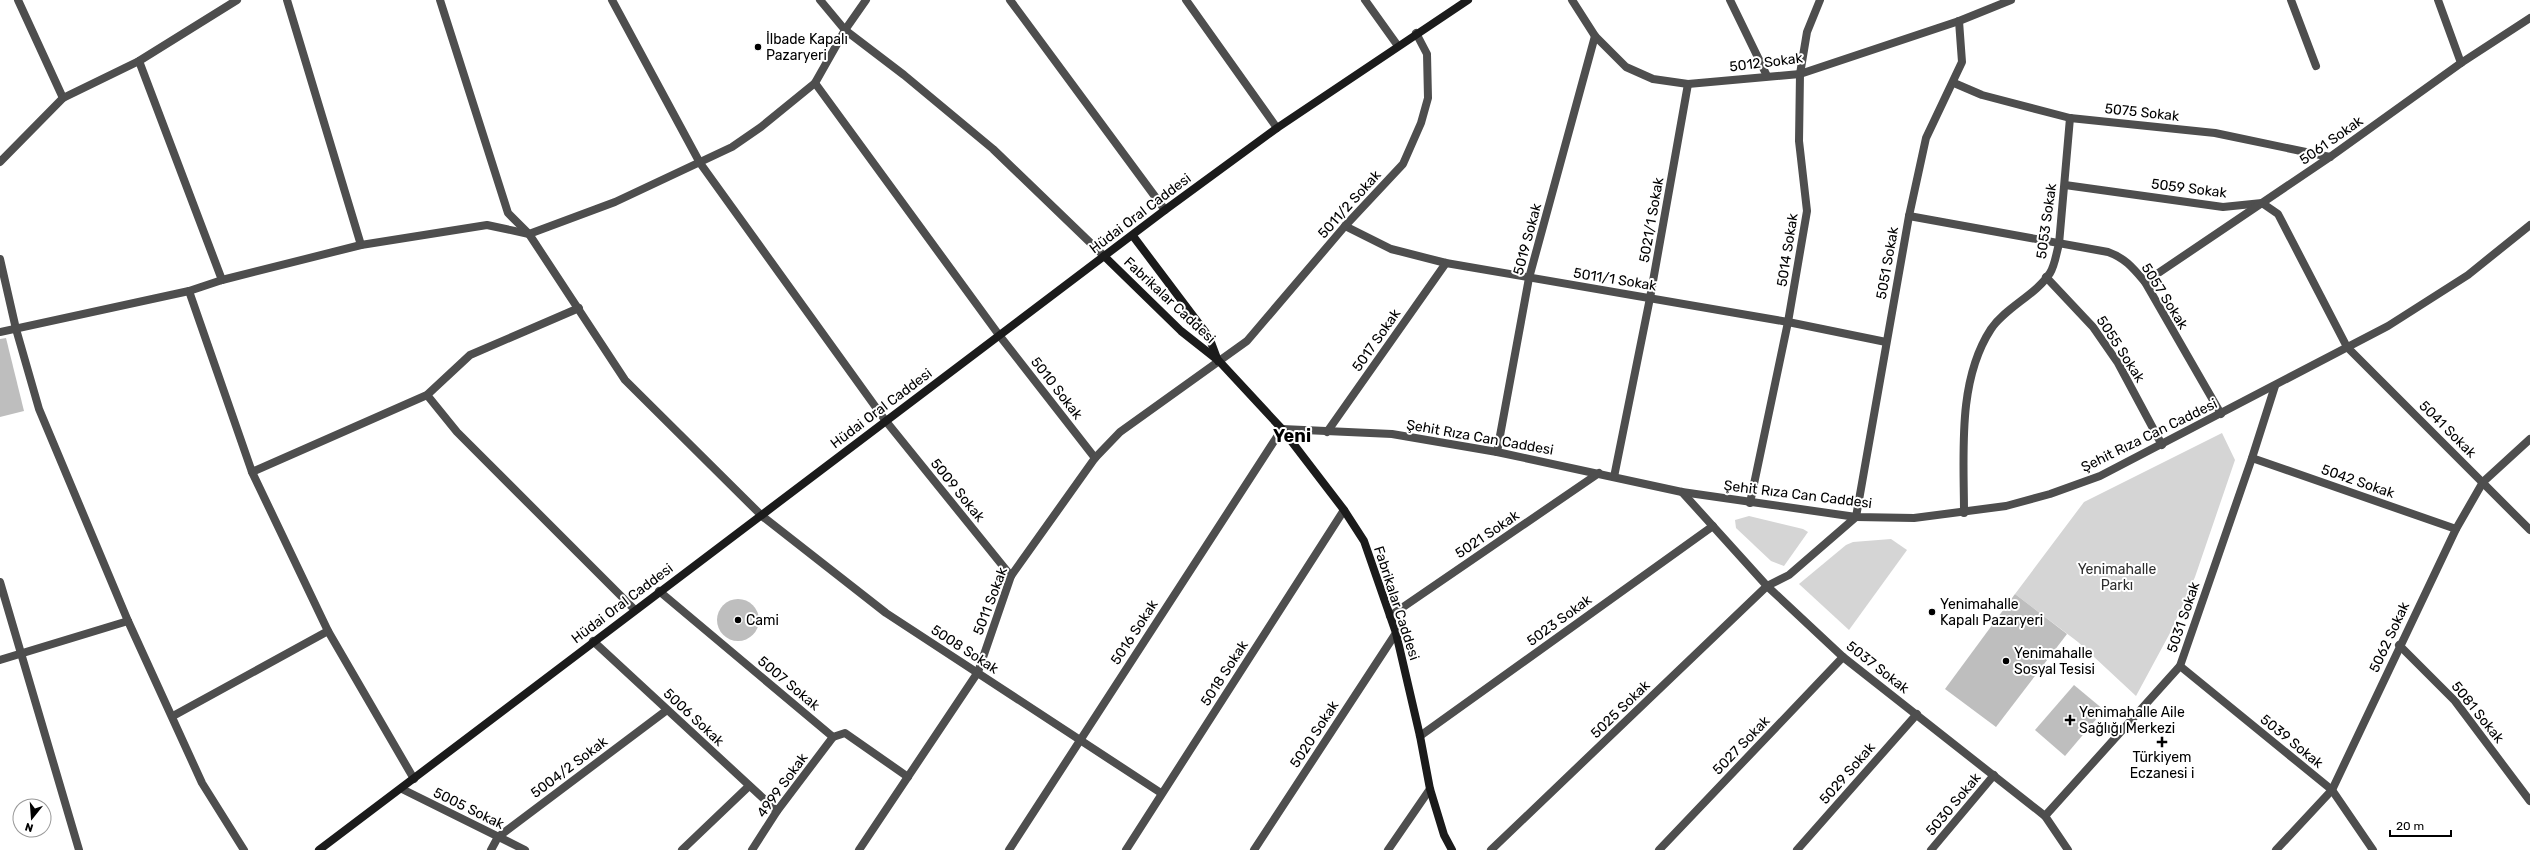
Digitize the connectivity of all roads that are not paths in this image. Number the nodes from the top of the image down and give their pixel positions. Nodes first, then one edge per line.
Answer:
1 (18, 0) edge
2 (237, 0) edge
3 (287, 0) edge
4 (440, 0) edge
5 (612, 0) edge
6 (820, 0) edge
7 (866, 0) edge
8 (1010, 0) edge
9 (1186, 0) edge
10 (1365, 0) edge
11 (1468, 0) edge
12 (1572, 0) edge
13 (1730, 0) edge
14 (1820, 0) edge
15 (2011, 0) edge
16 (2291, 0) edge
17 (2438, 0) edge
18 (1996, 3) edge
19 (2530, 18) edge
20 (1959, 21) junction
21 (845, 30) junction
22 (1416, 33) junction
23 (1595, 36) junction
24 (1398, 46) junction
25 (139, 61) junction
26 (2461, 63) junction
27 (2316, 66) dead end
28 (1800, 74) junction
29 (1767, 76) junction
30 (1954, 83) junction
31 (815, 84) junction
32 (1688, 84) junction
33 (64, 98) junction
34 (2070, 118) junction
35 (1277, 128) junction
36 (2330, 157) junction
37 (0, 162) edge
38 (700, 163) junction
39 (2065, 185) junction
40 (2262, 203) junction
41 (1165, 210) junction
42 (1909, 216) junction
43 (2530, 225) edge
44 (1345, 226) junction
45 (529, 234) junction
46 (1133, 236) junction
47 (2059, 244) junction
48 (361, 245) junction
49 (1104, 256) junction
50 (0, 259) edge
51 (1446, 263) junction
52 (2046, 277) junction
53 (1529, 278) junction
54 (222, 280) junction
55 (2144, 282) junction
56 (190, 291) junction
57 (1650, 298) junction
58 (579, 308) junction
59 (1788, 322) junction
60 (16, 329) junction
61 (0, 332) edge
62 (999, 335) junction
63 (1886, 342) junction
64 (2347, 347) junction
65 (1218, 362) junction
66 (2275, 386) junction
67 (427, 395) junction
68 (2221, 414) junction
69 (885, 420) junction
70 (1282, 429) junction
71 (1327, 432) junction
72 (2530, 439) edge
73 (2162, 445) junction
74 (1497, 452) junction
75 (1095, 458) junction
76 (2252, 458) junction
77 (252, 472) junction
78 (1599, 473) junction
79 (1614, 477) junction
80 (2483, 482) junction
81 (1682, 492) junction
82 (1750, 504) junction
83 (1344, 510) junction
84 (1964, 513) junction
85 (762, 516) junction
86 (1856, 517) junction
87 (1713, 526) junction
88 (2456, 529) junction
89 (2530, 530) edge
90 (1011, 576) junction
91 (0, 582) edge
92 (1767, 586) junction
93 (659, 591) junction
94 (635, 610) junction
95 (1390, 616) junction
96 (128, 621) junction
97 (328, 631) junction
98 (1396, 633) junction
99 (593, 641) junction
100 (2399, 645) junction
101 (22, 655) junction
102 (1843, 657) junction
103 (0, 660) edge
104 (2180, 666) junction
105 (978, 672) junction
106 (667, 710) junction
107 (1917, 714) junction
108 (173, 716) junction
109 (1420, 736) junction
110 (834, 737) junction
111 (1079, 739) junction
112 (1994, 775) junction
113 (908, 777) junction
114 (414, 779) junction
115 (749, 786) junction
116 (402, 789) junction
117 (1430, 789) junction
118 (2332, 790) junction
119 (1161, 794) junction
120 (2530, 801) edge
121 (777, 811) junction
122 (2046, 816) junction
123 (498, 837) junction
124 (79, 850) edge
125 (244, 850) edge
126 (319, 850) edge
127 (491, 850) edge
128 (525, 850) edge
129 (682, 850) edge
130 (752, 850) edge
131 (859, 850) edge
132 (1009, 850) edge
133 (1126, 850) edge
134 (1254, 850) edge
135 (1388, 850) edge
136 (1452, 850) edge
137 (1491, 850) edge
138 (1659, 850) edge
139 (1797, 850) edge
140 (1931, 850) edge
141 (2068, 850) edge
142 (2276, 850) edge
143 (2373, 850) edge

1 - 33 street
2 - 25 street
3 - 48 street
4 - 45 street, 5008 Sokak
5 - 38 street, 5009 Sokak
6 - 21 street
7 - 21 street
8 - 41 street
9 - 35 street
10 - 24 street
11 - 22 street, Hüdai Oral Caddesi
12 - 23 street, 5012 Sokak
13 - 29 street
14 - 28 street, 5014 Sokak
15 - 18 street, 5012 Sokak
16 - 27 street
17 - 26 street
18 - 20 street, 5012 Sokak
19 - 26 street, 5061 Sokak
20 - 28 street, 5012 Sokak
20 - 30 street, 5051 Sokak
21 - 31 street
21 - 49 street
22 - 24 street, Hüdai Oral Caddesi
22 - 44 street, 5011/2 Sokak
23 - 32 street, 5012 Sokak
23 - 53 street, 5019 Sokak
24 - 35 street, Hüdai Oral Caddesi
25 - 33 street
25 - 54 street
26 - 36 street, 5061 Sokak
28 - 29 street, 5012 Sokak
28 - 59 street, 5014 Sokak
29 - 32 street, 5012 Sokak
30 - 34 street, 5075 Sokak
30 - 42 street, 5051 Sokak
31 - 38 street
31 - 62 street, 5010 Sokak
32 - 57 street, 5021/1 Sokak
33 - 37 street
34 - 36 street, 5075 Sokak
34 - 39 street, 5053 Sokak
35 - 41 street, Hüdai Oral Caddesi
36 - 40 street, 5061 Sokak
38 - 45 street
38 - 69 street, 5009 Sokak
39 - 40 street, 5059 Sokak
39 - 47 street, 5053 Sokak
40 - 55 street, 5061 Sokak
40 - 64 street
41 - 46 street, Hüdai Oral Caddesi
42 - 47 street, 5057 Sokak
42 - 63 street, 5051 Sokak
43 - 64 street, Şehit Rıza Can Caddesi
44 - 51 street, 5011/1 Sokak
44 - 65 street, 5011/2 Sokak
45 - 48 street
45 - 58 street, 5008 Sokak
46 - 49 street, Hüdai Oral Caddesi
46 - 65 street, Fabrikalar Caddesi
47 - 52 street, 5053 Sokak
47 - 55 street, 5057 Sokak
48 - 54 street
49 - 62 street, Hüdai Oral Caddesi
49 - 65 street, Fabrikalar Caddesi
50 - 60 street
51 - 53 street, 5011/1 Sokak
51 - 71 street, 5017 Sokak
52 - 73 street, 5055 Sokak
52 - 84 street, 5053 Sokak
53 - 57 street, 5011/1 Sokak
53 - 74 street, 5019 Sokak
54 - 56 street
55 - 68 street, 5057 Sokak
56 - 60 street
56 - 77 street
57 - 59 street, 5011/1 Sokak
57 - 79 street, 5021/1 Sokak
58 - 67 street
58 - 85 street, 5008 Sokak
59 - 63 street, 5011/1 Sokak
59 - 82 street, 5014 Sokak
60 - 61 street
60 - 96 street
62 - 69 street, Hüdai Oral Caddesi
62 - 75 street, 5010 Sokak
63 - 86 street, 5051 Sokak
64 - 66 street, Şehit Rıza Can Caddesi
64 - 80 street, 5041 Sokak
65 - 70 street, Fabrikalar Caddesi
65 - 75 street, 5011 Sokak
66 - 68 street, Şehit Rıza Can Caddesi
66 - 76 street, 5031 Sokak
67 - 77 street
67 - 94 street
68 - 73 street, Şehit Rıza Can Caddesi
69 - 85 street, Hüdai Oral Caddesi
69 - 90 street, 5009 Sokak
70 - 71 street, Şehit Rıza Can Caddesi
70 - 83 street, Fabrikalar Caddesi
70 - 111 street, 5016 Sokak
71 - 74 street, Şehit Rıza Can Caddesi
72 - 80 street, 5062 Sokak
73 - 84 street, Şehit Rıza Can Caddesi
74 - 78 street, Şehit Rıza Can Caddesi
75 - 90 street, 5011 Sokak
76 - 88 street, 5042 Sokak
76 - 104 street, 5031 Sokak
77 - 97 street
78 - 79 street, Şehit Rıza Can Caddesi
78 - 95 street, 5021 Sokak
79 - 81 street, Şehit Rıza Can Caddesi
80 - 88 street, 5062 Sokak
80 - 89 street, 5041 Sokak
81 - 82 street, Şehit Rıza Can Caddesi
81 - 87 street, 5037 Sokak
82 - 86 street, Şehit Rıza Can Caddesi
83 - 95 street, Fabrikalar Caddesi
83 - 119 street, 5018 Sokak
84 - 86 street, Şehit Rıza Can Caddesi
85 - 93 street, Hüdai Oral Caddesi
85 - 105 street, 5008 Sokak
86 - 92 street, 5025 Sokak
87 - 92 street, 5037 Sokak
87 - 109 street, 5023 Sokak
88 - 100 street, 5062 Sokak
90 - 105 street, 5011 Sokak
91 - 101 street
92 - 102 street, 5037 Sokak
92 - 137 street, 5025 Sokak
93 - 94 street, Hüdai Oral Caddesi
93 - 110 street, 5007 Sokak
94 - 99 street, Hüdai Oral Caddesi
95 - 98 street, Fabrikalar Caddesi
96 - 101 street
96 - 108 street
97 - 108 street
97 - 114 street
98 - 109 street, Fabrikalar Caddesi
98 - 134 street, 5020 Sokak
99 - 106 street, 5006 Sokak
99 - 114 street, Hüdai Oral Caddesi
100 - 118 street, 5062 Sokak
100 - 120 street, 5081 Sokak
101 - 103 street
101 - 124 street
102 - 107 street, 5037 Sokak
102 - 138 street, 5027 Sokak
104 - 118 street, 5039 Sokak
104 - 122 street, 5031 Sokak
105 - 111 street, 5008 Sokak
105 - 113 street, 5011 Sokak
106 - 115 street, 5006 Sokak
106 - 123 street, 5004/2 Sokak
107 - 112 street, 5037 Sokak
107 - 139 street, 5029 Sokak
108 - 125 street
109 - 117 street, Fabrikalar Caddesi
110 - 113 street
110 - 121 street, 4999 Sokak
111 - 119 street, 5008 Sokak
111 - 132 street, 5016 Sokak
112 - 122 street, 5037 Sokak
112 - 140 street, 5030 Sokak
113 - 131 street, 5011 Sokak
114 - 116 street, Hüdai Oral Caddesi
115 - 121 street, 5006 Sokak
115 - 129 street
116 - 123 street, 5005 Sokak
116 - 126 street, Hüdai Oral Caddesi
117 - 135 street
117 - 136 street, Fabrikalar Caddesi
118 - 142 street, 5062 Sokak
118 - 143 street, 5039 Sokak
119 - 133 street, 5018 Sokak
121 - 130 street, 4999 Sokak
122 - 141 street, 5037 Sokak
123 - 127 street, 5004/2 Sokak
123 - 128 street, 5005 Sokak

